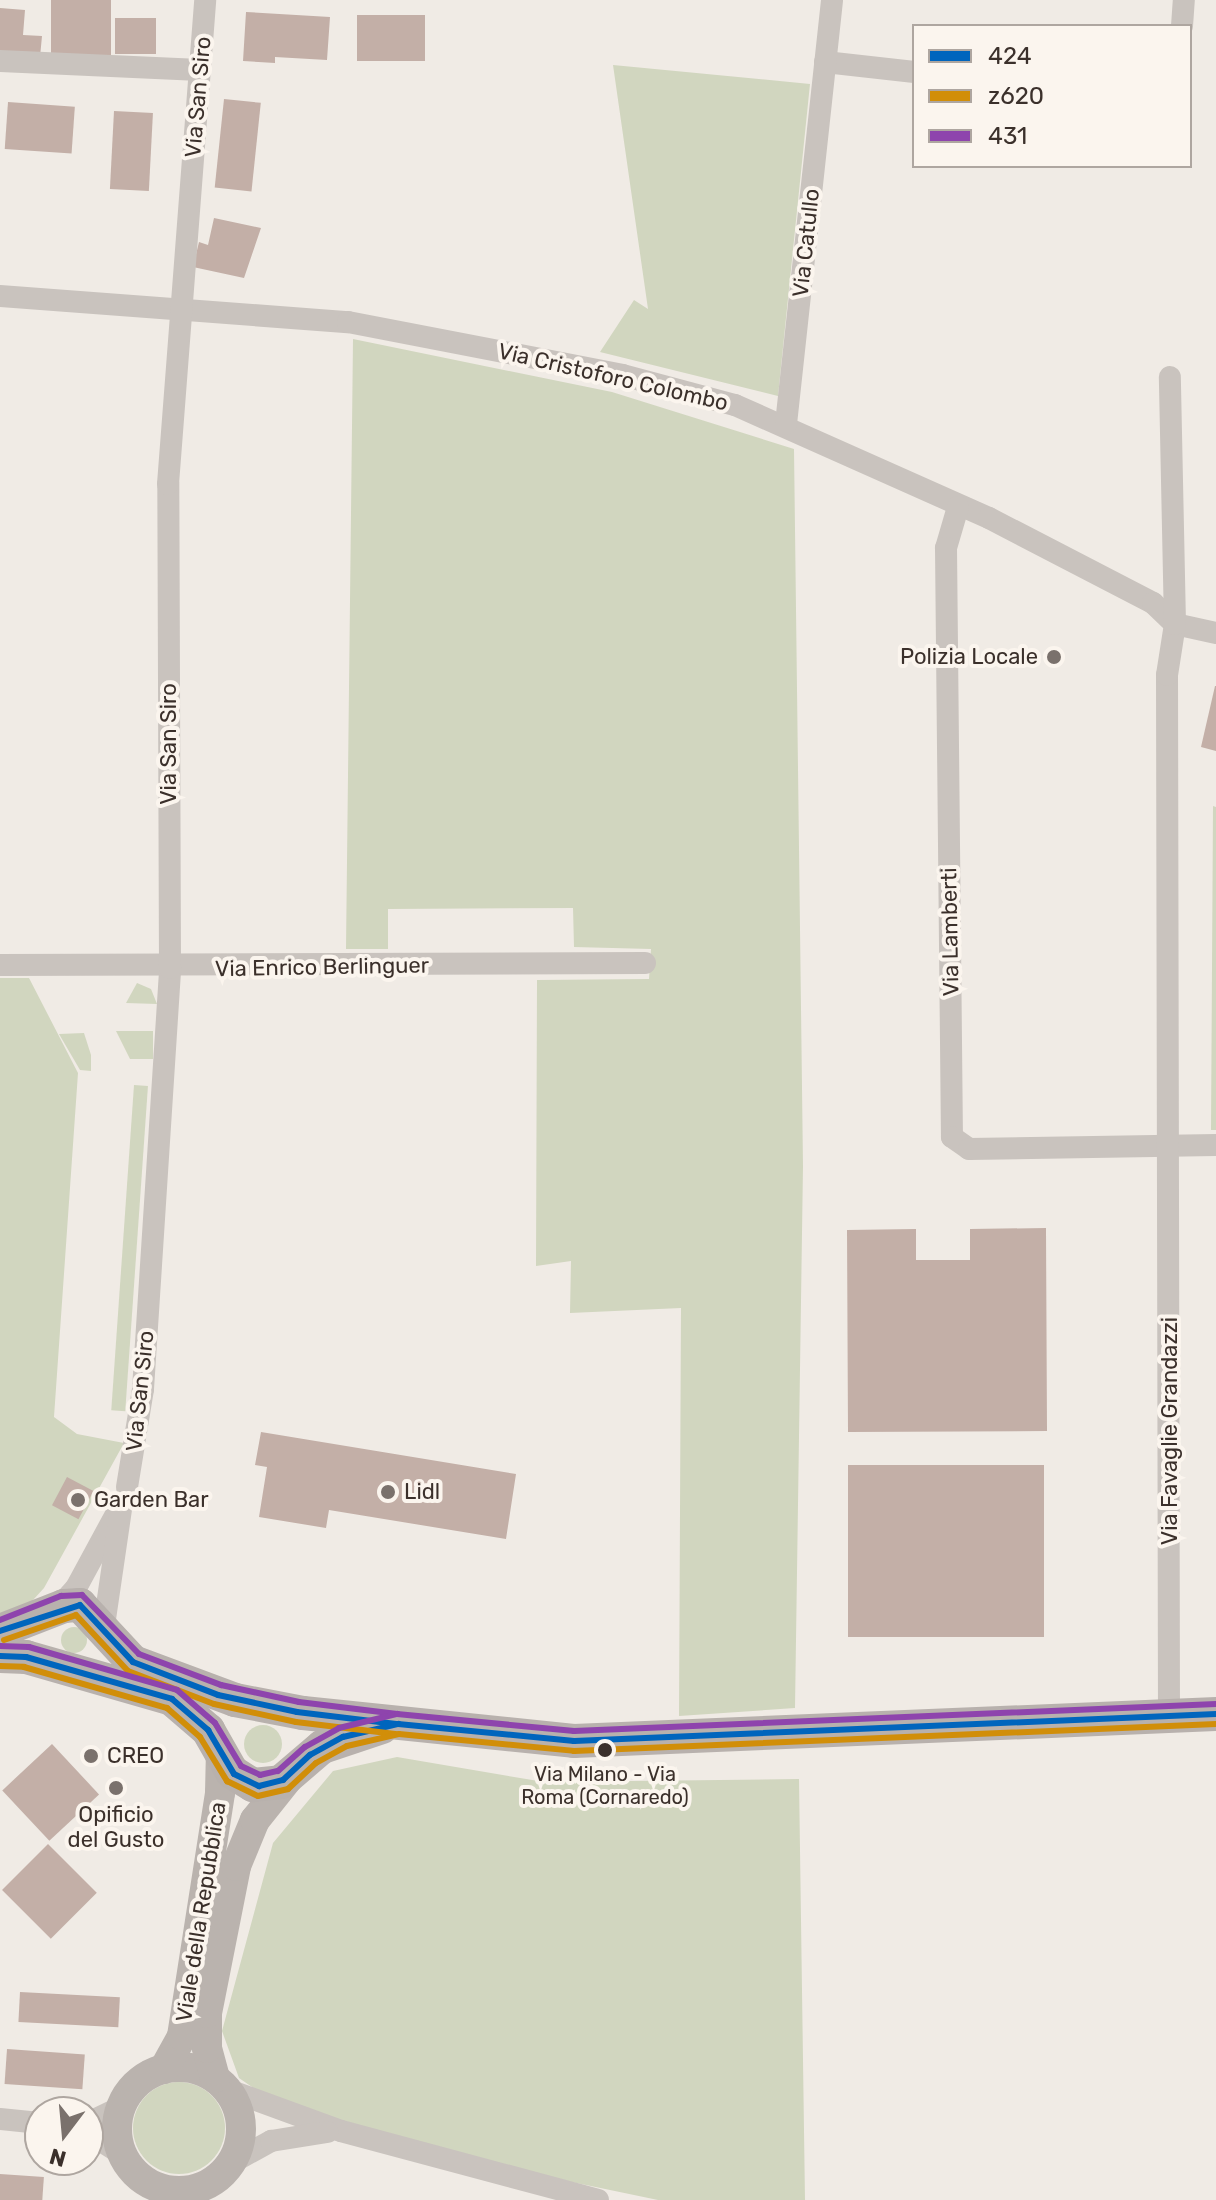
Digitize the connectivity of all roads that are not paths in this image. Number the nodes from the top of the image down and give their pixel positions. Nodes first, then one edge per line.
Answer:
1 (205, 0) edge
2 (832, 0) edge
3 (1184, 0) edge
4 (1182, 24) edge
5 (0, 61) edge
6 (825, 62) junction
7 (200, 70) junction
8 (912, 72) edge
9 (0, 296) edge
10 (180, 312) junction
11 (1170, 377) dead end
12 (786, 424) junction
13 (958, 507) junction
14 (1175, 624) junction
15 (1216, 633) edge
16 (645, 963) dead end
17 (0, 965) edge
18 (170, 968) junction
19 (1170, 1145) junction
20 (1216, 1145) edge
21 (127, 1487) dead end
22 (57, 1609) junction
23 (0, 1631) edge
24 (107, 1636) junction
25 (0, 1656) edge
26 (61, 1669) junction
27 (268, 1705) junction
28 (1216, 1714) edge
29 (1169, 1716) junction
30 (398, 1724) junction
31 (223, 1756) junction
32 (294, 1770) junction
33 (164, 2069) junction
34 (220, 2084) junction
35 (121, 2107) junction
36 (104, 2115) edge
37 (0, 2119) edge
38 (24, 2121) edge
39 (341, 2131) junction
40 (104, 2145) edge
41 (127, 2162) junction
42 (231, 2163) junction
43 (195, 2194) edge
44 (141, 2200) edge
45 (598, 2200) edge

1 - 7 street, Via San Siro
2 - 6 street, Via Catullo
3 - 4 street
5 - 7 street
6 - 8 street
6 - 12 street, Via Catullo
7 - 10 street, Via San Siro
9 - 10 street, Via Cristoforo Colombo
10 - 12 street, Via Cristoforo Colombo
10 - 18 street, Via San Siro
11 - 14 street, Via Favaglie Grandazzi
12 - 13 street, Via Cristoforo Colombo
13 - 14 street, Via Cristoforo Colombo
13 - 19 street, Via Lamberti
14 - 15 street
14 - 19 street, Via Favaglie Grandazzi
16 - 18 street, Via Enrico Berlinguer
17 - 18 street, Via Enrico Berlinguer
18 - 21 street, Via San Siro
19 - 20 street
19 - 29 street, Via Favaglie Grandazzi
22 - 23 main road
22 - 24 main road
22 - 24 street
22 - 26 main road
24 - 27 main road
25 - 26 main road
26 - 31 main road
27 - 30 main road
27 - 31 main road
27 - 32 main road
28 - 29 main road
29 - 30 main road
30 - 32 main road
31 - 32 main road
31 - 33 street, Viale della Repubblica
32 - 34 street, Viale della Repubblica
33 - 34 street
33 - 35 street
34 - 39 street
34 - 42 street
35 - 36 street
35 - 41 street
37 - 38 street
39 - 42 street
39 - 45 street
40 - 41 street
41 - 43 street
41 - 44 street
42 - 43 street

